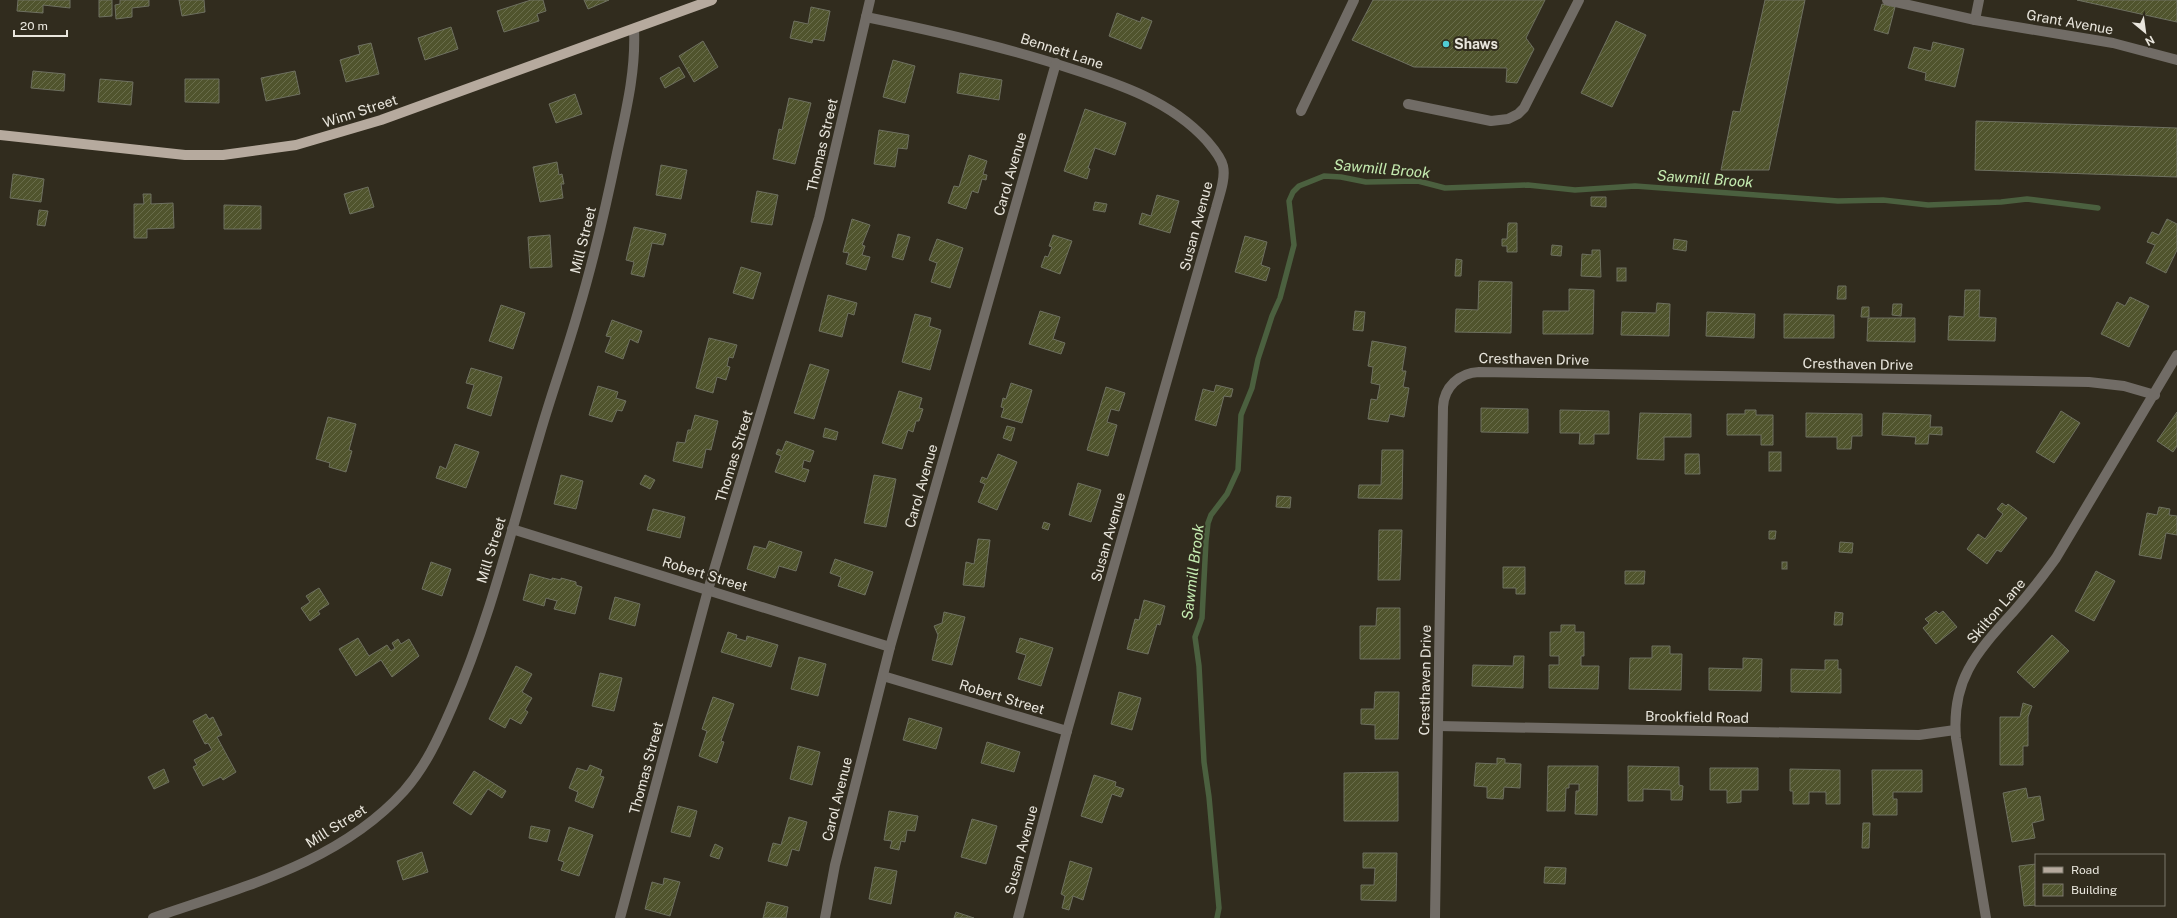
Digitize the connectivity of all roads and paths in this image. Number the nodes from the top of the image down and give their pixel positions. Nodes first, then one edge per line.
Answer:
1 (712, 0) edge
2 (870, 0) edge
3 (1354, 0) edge
4 (1580, 0) edge
5 (1887, 0) edge
6 (1979, 0) edge
7 (866, 17) junction
8 (1975, 20) junction
9 (634, 29) junction
10 (2177, 60) edge
11 (1056, 64) junction
12 (1408, 104) dead end
13 (1301, 111) dead end
14 (0, 135) edge
15 (1223, 165) joint
16 (2177, 355) edge
17 (2155, 395) junction
18 (512, 530) junction
19 (708, 590) junction
20 (890, 646) junction
21 (883, 676) junction
22 (1438, 726) junction
23 (1956, 730) junction
24 (1067, 731) junction
25 (154, 918) edge
26 (620, 918) edge
27 (825, 918) edge
28 (1018, 918) edge
29 (1435, 918) edge
30 (1986, 918) edge

1 - 9 main road, Winn Street
2 - 7 street, Thomas Street
3 - 13 street
4 - 12 street
5 - 8 street, Grant Avenue
6 - 8 street
7 - 11 street, Bennett Lane
7 - 19 street, Thomas Street
8 - 10 street, Grant Avenue
9 - 14 main road, Winn Street
9 - 18 street, Mill Street
11 - 15 street, Bennett Lane
11 - 20 street, Carol Avenue
15 - 24 street, Susan Avenue
16 - 17 street, Skilton Lane
17 - 22 street, Cresthaven Drive
17 - 23 street, Skilton Lane
18 - 19 street, Robert Street
18 - 25 street, Mill Street
19 - 20 street, Robert Street
19 - 26 street, Thomas Street
20 - 21 street, Carol Avenue
21 - 24 street, Robert Street
21 - 27 street, Carol Avenue
22 - 23 street, Brookfield Road
22 - 29 street, Cresthaven Drive
23 - 30 street, Skilton Lane
24 - 28 street, Susan Avenue

